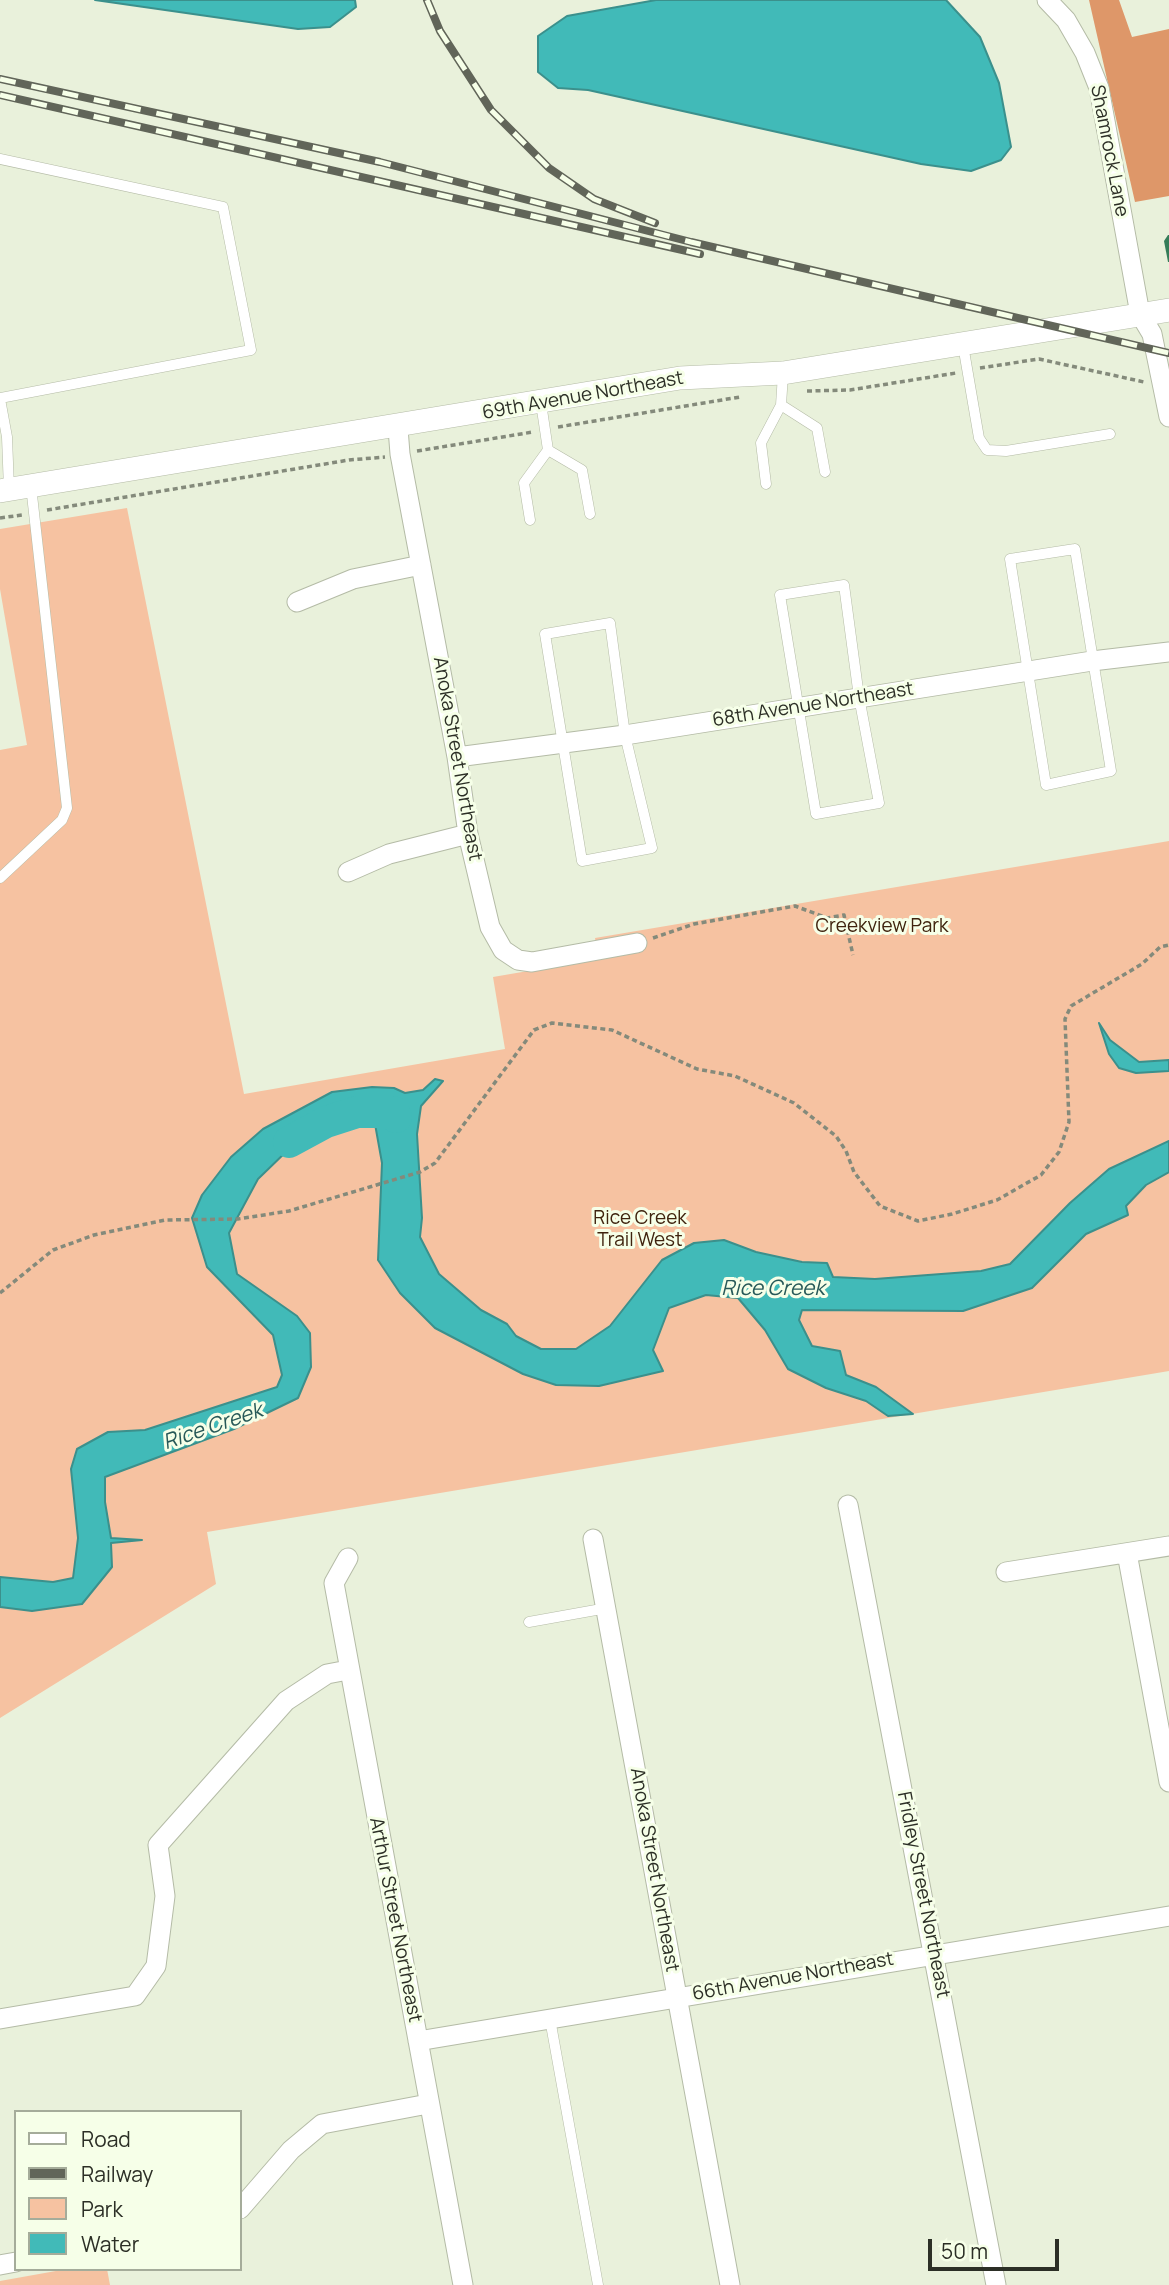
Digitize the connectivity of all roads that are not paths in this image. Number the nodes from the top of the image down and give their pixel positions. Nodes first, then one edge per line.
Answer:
1 (1048, 0) edge
2 (0, 159) edge
3 (1168, 310) edge
4 (1140, 314) junction
5 (962, 345) junction
6 (782, 382) junction
7 (0, 398) edge
8 (541, 403) junction
9 (781, 405) junction
10 (1169, 417) edge
11 (398, 428) junction
12 (1110, 434) dead end
13 (548, 450) junction
14 (825, 472) dead end
15 (766, 484) dead end
16 (13, 488) edge
17 (590, 514) dead end
18 (530, 520) dead end
19 (421, 565) junction
20 (297, 602) dead end
21 (1169, 652) edge
22 (1093, 661) junction
23 (1028, 672) junction
24 (859, 697) junction
25 (798, 706) junction
26 (625, 735) junction
27 (562, 743) junction
28 (457, 757) junction
29 (468, 834) junction
30 (348, 872) dead end
31 (0, 878) edge
32 (637, 943) road end
33 (848, 1506) dead end
34 (593, 1539) dead end
35 (1169, 1546) edge
36 (1127, 1553) junction
37 (348, 1558) dead end
38 (1006, 1572) dead end
39 (607, 1608) junction
40 (529, 1622) dead end
41 (348, 1670) junction
42 (1169, 1782) edge
43 (1169, 1916) edge
44 (935, 1954) junction
45 (677, 1997) junction
46 (0, 2019) edge
47 (550, 2019) junction
48 (418, 2041) junction
49 (428, 2104) junction
50 (242, 2207) edge
51 (463, 2285) edge
52 (598, 2285) edge
53 (730, 2285) edge
54 (996, 2285) edge

1 - 4 street, Shamrock Lane
2 - 7 lane
3 - 4 street, 69th Avenue Northeast
4 - 5 street, 69th Avenue Northeast
4 - 10 street, Shamrock Lane
5 - 6 street, 69th Avenue Northeast
5 - 12 lane
6 - 8 street, 69th Avenue Northeast
6 - 9 lane
7 - 16 lane
8 - 11 street, 69th Avenue Northeast
8 - 13 lane
9 - 14 lane
9 - 15 lane
11 - 16 street, 69th Avenue Northeast
11 - 19 street, Anoka Street Northeast
13 - 17 lane
13 - 18 lane
16 - 31 lane
19 - 20 street
19 - 28 street, Anoka Street Northeast
21 - 22 street, 68th Avenue Northeast
22 - 23 street, 68th Avenue Northeast
22 - 23 lane
22 - 23 lane
23 - 24 street, 68th Avenue Northeast
24 - 25 street, 68th Avenue Northeast
24 - 25 lane
24 - 25 lane
25 - 26 street, 68th Avenue Northeast
26 - 27 street, 68th Avenue Northeast
26 - 27 lane
26 - 27 lane
27 - 28 street, 68th Avenue Northeast
28 - 29 street, Anoka Street Northeast
29 - 30 street
29 - 32 street, Anoka Street Northeast
33 - 44 street, Fridley Street Northeast
34 - 39 street, Anoka Street Northeast
35 - 36 street
36 - 38 street
36 - 42 street
37 - 41 street, Arthur Street Northeast
39 - 40 lane
39 - 45 street, Anoka Street Northeast
41 - 46 street
41 - 48 street, Arthur Street Northeast
43 - 44 street, 66th Avenue Northeast
44 - 45 street, 66th Avenue Northeast
44 - 54 street, Fridley Street Northeast
45 - 47 street, 66th Avenue Northeast
45 - 53 street, Anoka Street Northeast
47 - 48 street, 66th Avenue Northeast
47 - 52 lane
48 - 49 street, Arthur Street Northeast
49 - 50 street
49 - 51 street, Arthur Street Northeast

